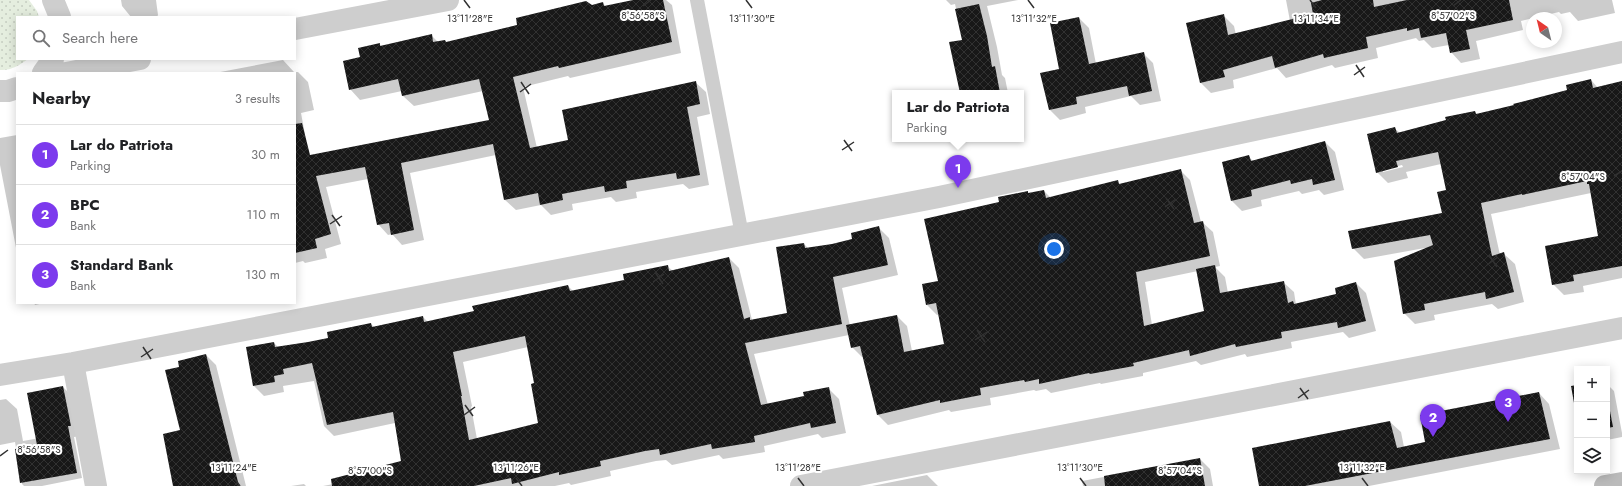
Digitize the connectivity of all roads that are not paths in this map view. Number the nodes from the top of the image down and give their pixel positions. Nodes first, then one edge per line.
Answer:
1 (53, 0) edge
2 (448, 0) edge
3 (697, 0) edge
4 (60, 16) edge
5 (296, 29) edge
6 (1622, 52) edge
7 (52, 60) edge
8 (135, 60) edge
9 (44, 72) edge
10 (71, 72) edge
11 (16, 88) edge
12 (0, 90) edge
13 (742, 235) junction
14 (1622, 328) edge
15 (73, 363) junction
16 (0, 375) edge
17 (1622, 483) edge
18 (96, 486) edge
19 (801, 486) edge
20 (1605, 486) edge

1 - 4 street
2 - 5 street
3 - 13 lane
6 - 13 street
7 - 9 street
8 - 10 street
11 - 12 street
13 - 15 street
14 - 19 street
15 - 16 street
15 - 18 street
17 - 20 main road

